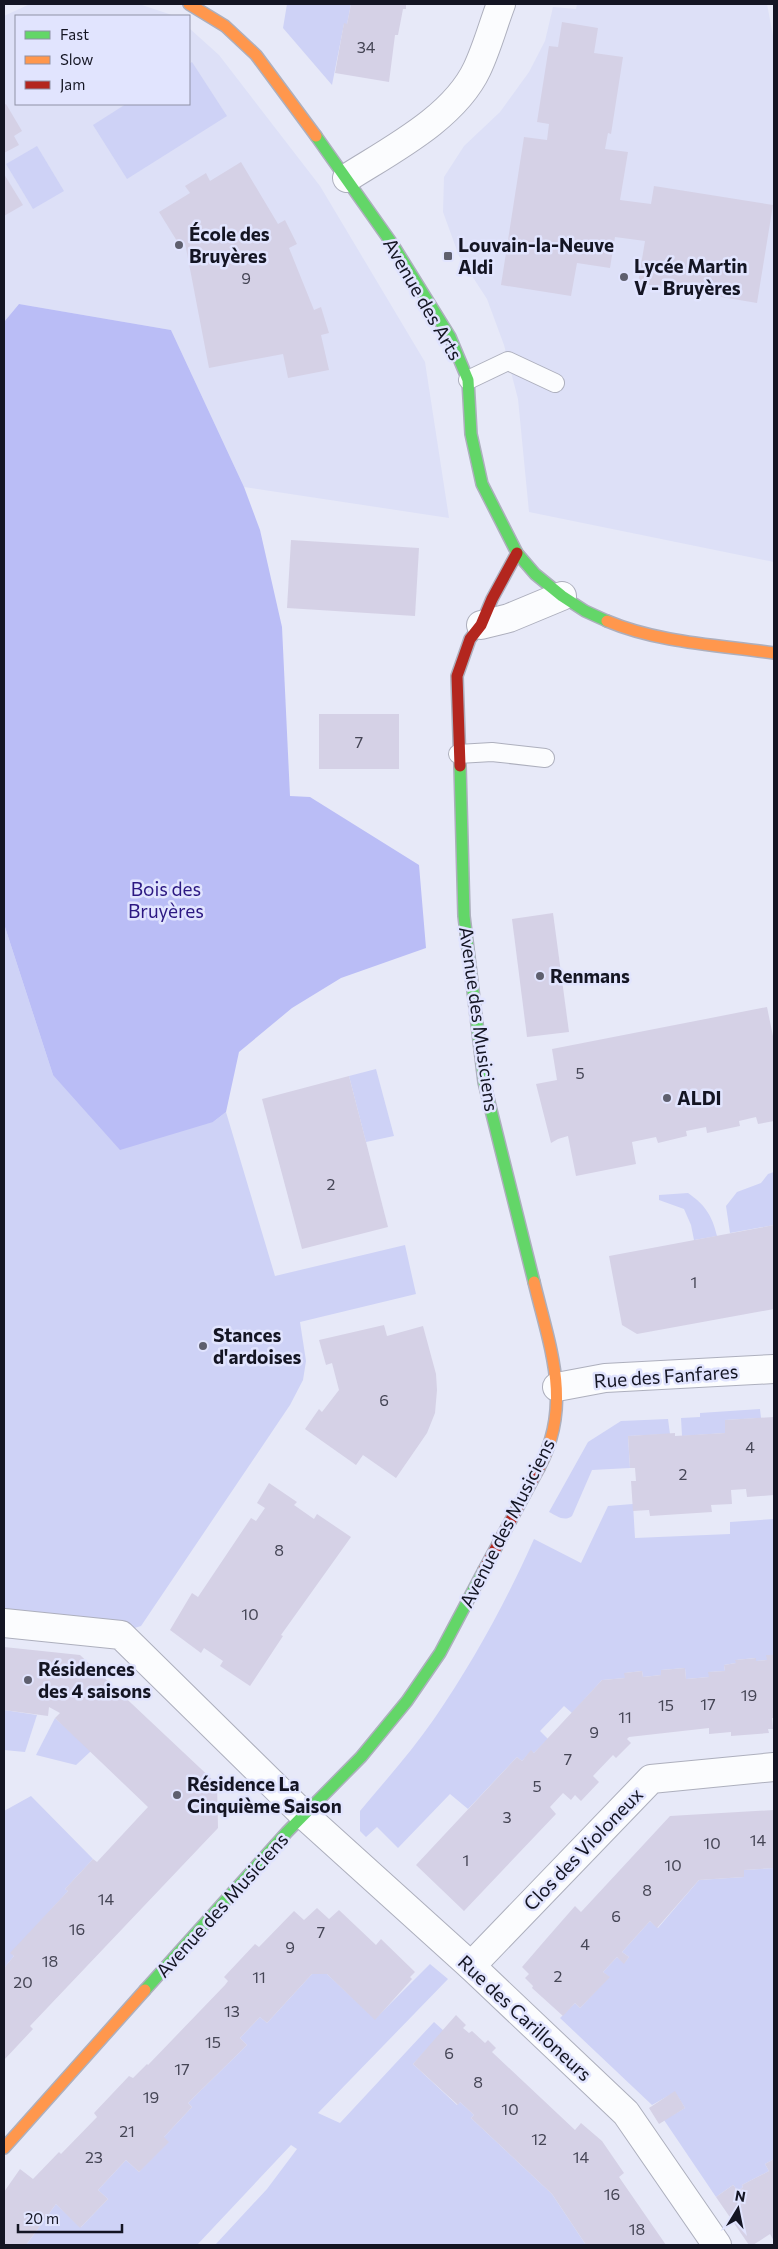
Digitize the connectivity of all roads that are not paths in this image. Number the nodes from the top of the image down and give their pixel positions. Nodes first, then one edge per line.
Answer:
1 (189, 4) edge
2 (501, 4) edge
3 (347, 178) junction
4 (468, 380) junction
5 (555, 383) dead end
6 (517, 554) junction
7 (562, 596) junction
8 (481, 625) junction
9 (774, 653) edge
10 (458, 754) junction
11 (545, 758) dead end
12 (774, 1369) edge
13 (557, 1387) junction
14 (4, 1623) edge
15 (774, 1767) edge
16 (304, 1815) junction
17 (471, 1966) junction
18 (4, 2148) edge
19 (717, 2245) edge

1 - 3 street, Avenue des Arts
2 - 3 street
3 - 4 street, Avenue des Arts
4 - 5 lane
4 - 6 street, Avenue des Arts
6 - 7 street, Avenue des Arts
6 - 8 street, Avenue des Musiciens
7 - 8 street
7 - 9 street, Avenue des Arts
8 - 10 street, Avenue des Musiciens
10 - 11 lane
10 - 13 street, Avenue des Musiciens
12 - 13 street, Rue des Fanfares
13 - 16 street, Avenue des Musiciens
14 - 16 street, Rue des Carilloneurs
15 - 17 street, Clos des Violoneux
16 - 17 street, Rue des Carilloneurs
16 - 18 street, Avenue des Musiciens
17 - 19 street, Rue des Carilloneurs

